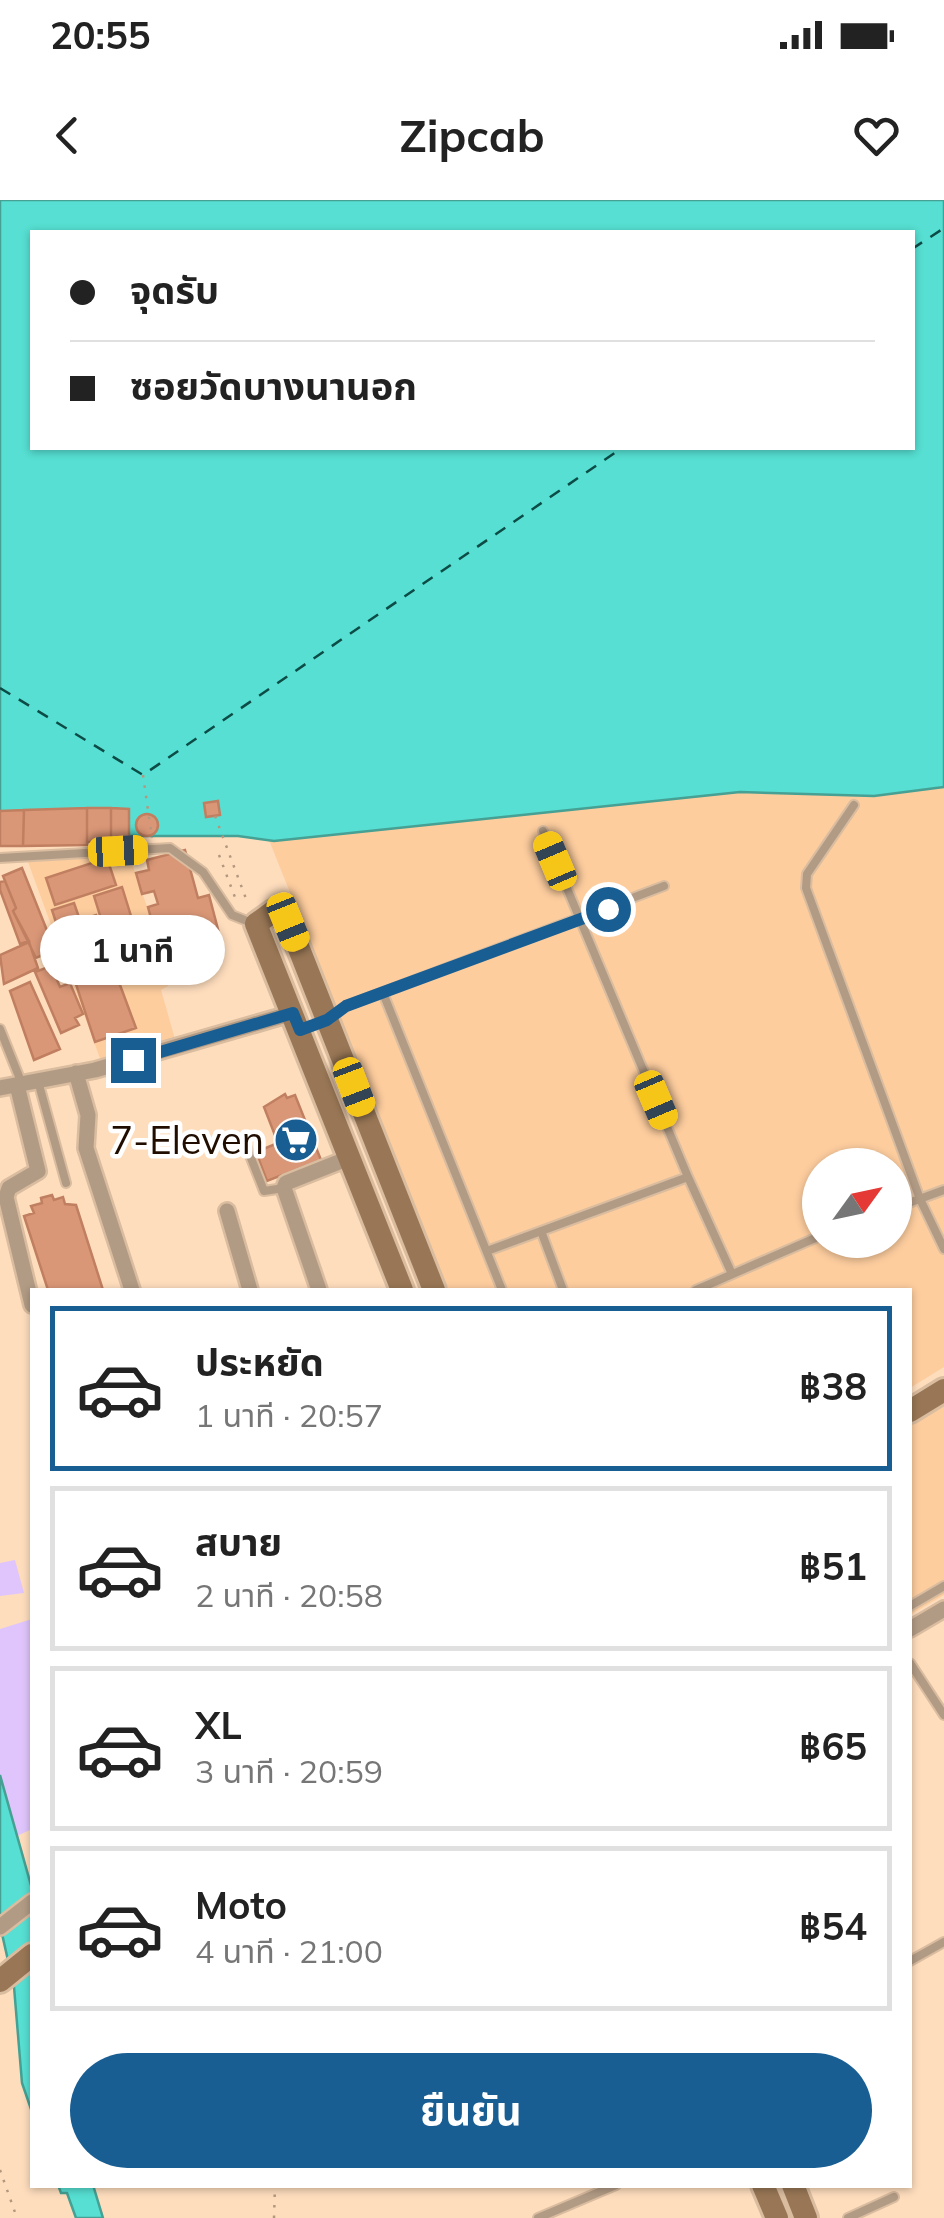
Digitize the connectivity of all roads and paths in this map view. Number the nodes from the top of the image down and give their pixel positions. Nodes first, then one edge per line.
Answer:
1 (143, 775) dead end
2 (854, 805) dead end
3 (215, 816) dead end
4 (542, 831) dead end
5 (152, 835) dead end
6 (219, 855) dead end
7 (0, 858) edge
8 (664, 886) dead end
9 (580, 920) junction
10 (250, 922) junction
11 (383, 993) junction
12 (327, 1020) junction
13 (296, 1021) junction
14 (0, 1029) edge
15 (76, 1073) junction
16 (19, 1084) edge
17 (245, 1143) dead end
18 (349, 1158) junction
19 (688, 1177) junction
20 (66, 1183) dead end
21 (284, 1188) junction
22 (944, 1190) edge
23 (920, 1199) junction
24 (912, 1202) edge
25 (228, 1211) dead end
26 (540, 1231) junction
27 (802, 1244) edge
28 (944, 1250) edge
29 (487, 1251) junction
30 (732, 1274) junction
31 (131, 1288) edge
32 (249, 1288) edge
33 (318, 1288) edge
34 (401, 1288) edge
35 (433, 1288) edge
36 (501, 1288) edge
37 (562, 1288) edge
38 (700, 1288) edge
39 (30, 1297) edge
40 (944, 1390) edge
41 (912, 1409) edge
42 (944, 1586) edge
43 (912, 1605) edge
44 (944, 1609) edge
45 (912, 1628) edge
46 (912, 1665) edge
47 (944, 1715) edge
48 (30, 1904) edge
49 (0, 1927) edge
50 (944, 1942) edge
51 (30, 1957) edge
52 (912, 1960) edge
53 (0, 1981) edge
54 (0, 2170) edge
55 (275, 2188) edge
56 (609, 2188) edge
57 (764, 2188) edge
58 (793, 2188) edge
59 (894, 2197) dead end
60 (18, 2218) edge
61 (274, 2218) edge
62 (538, 2218) edge
63 (777, 2218) edge
64 (806, 2218) edge
65 (848, 2218) edge

1 - 5 path
2 - 23 lane
3 - 10 path
4 - 9 lane
6 - 10 path
7 - 10 lane
8 - 9 lane
9 - 11 lane
9 - 19 lane
10 - 12 street
10 - 13 street
11 - 12 lane
11 - 29 lane
12 - 13 street
12 - 35 street
13 - 15 street
13 - 18 street
14 - 16 lane
15 - 16 street
15 - 31 street
16 - 20 lane
16 - 39 street
17 - 21 lane
18 - 21 street
18 - 34 street
19 - 26 lane
19 - 30 lane
21 - 33 street
22 - 23 lane
23 - 24 lane
23 - 28 lane
25 - 32 street
26 - 29 lane
26 - 37 lane
27 - 30 lane
29 - 36 lane
30 - 38 lane
40 - 41 street
42 - 43 lane
44 - 45 street
46 - 47 lane
48 - 49 street
50 - 52 lane
51 - 53 street
54 - 60 path
55 - 61 path
56 - 62 lane
57 - 63 street
58 - 64 street
59 - 65 lane

